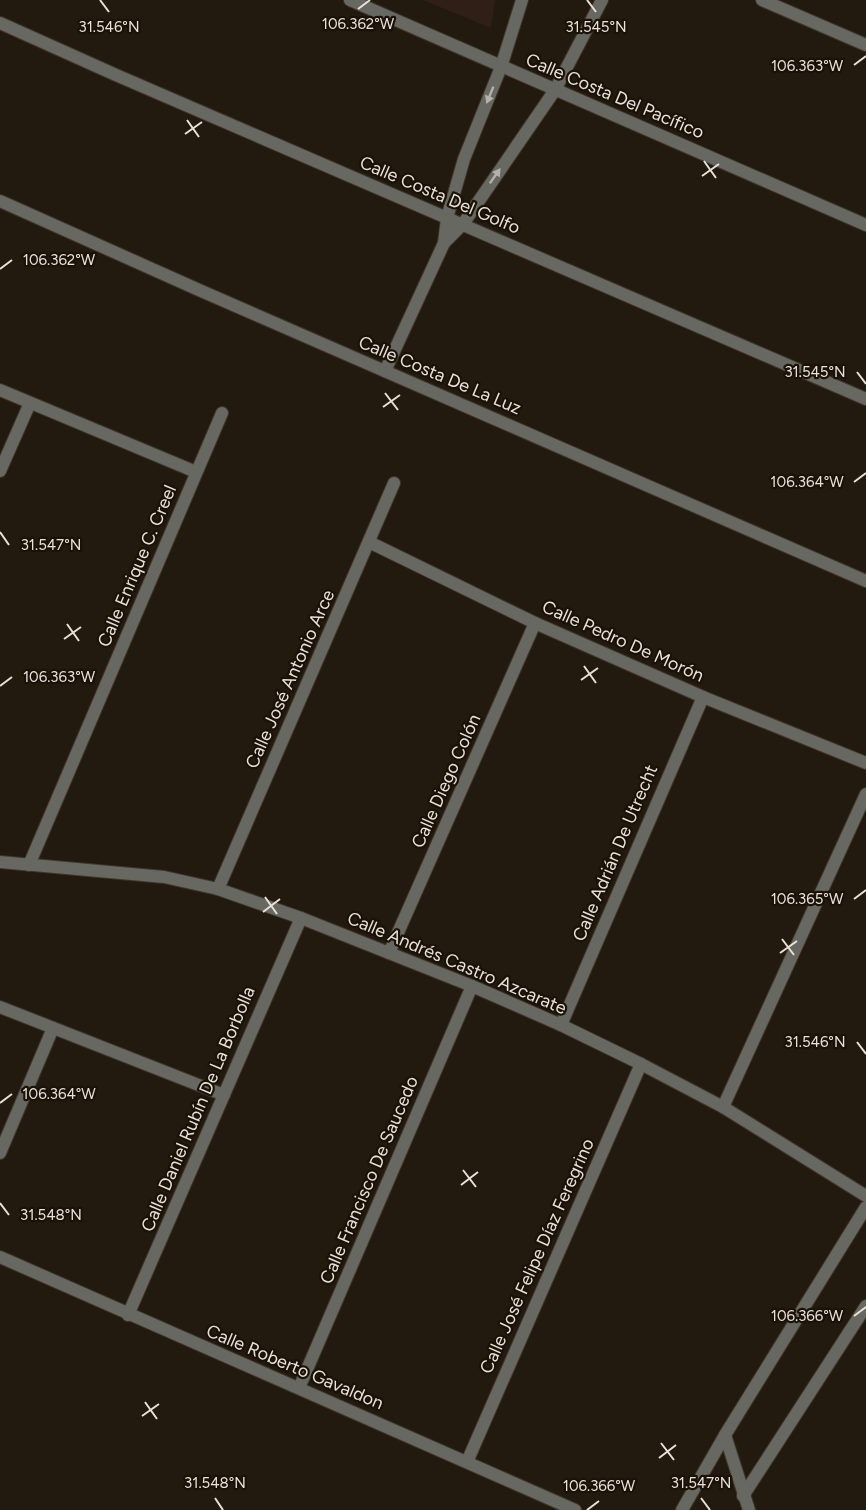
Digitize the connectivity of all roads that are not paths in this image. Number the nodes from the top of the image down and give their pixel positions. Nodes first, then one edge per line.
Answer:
1 (350, 0) edge
2 (522, 0) edge
3 (602, 0) edge
4 (762, 0) edge
5 (0, 23) edge
6 (866, 45) edge
7 (501, 67) junction
8 (555, 90) junction
9 (0, 201) edge
10 (447, 218) junction
11 (463, 224) junction
12 (866, 225) edge
13 (444, 243) junction
14 (385, 371) junction
15 (0, 390) edge
16 (866, 399) edge
17 (30, 403) junction
18 (222, 413) dead end
19 (0, 471) edge
20 (196, 472) junction
21 (394, 483) dead end
22 (369, 542) junction
23 (866, 581) edge
24 (535, 623) junction
25 (704, 697) junction
26 (866, 763) edge
27 (866, 794) edge
28 (0, 862) edge
29 (29, 865) junction
30 (218, 888) junction
31 (301, 918) junction
32 (389, 953) junction
33 (472, 987) junction
34 (0, 1007) edge
35 (561, 1025) junction
36 (54, 1028) junction
37 (641, 1064) junction
38 (224, 1095) junction
39 (723, 1107) junction
40 (0, 1153) edge
41 (866, 1196) edge
42 (866, 1207) edge
43 (0, 1257) edge
44 (866, 1306) edge
45 (128, 1315) junction
46 (298, 1388) junction
47 (725, 1435) junction
48 (467, 1462) junction
49 (743, 1496) junction
50 (575, 1510) edge
51 (682, 1510) edge
52 (749, 1510) edge

1 - 7 street, Calle Costa Del Pacífico
2 - 7 street
3 - 8 street
4 - 6 street
5 - 10 street, Calle Costa Del Golfo
7 - 8 street, Calle Costa Del Pacífico
7 -> 10 street
11 -> 8 street
8 - 12 street, Calle Costa Del Pacífico
9 - 14 street, Calle Costa De La Luz
10 - 11 street, Calle Costa Del Golfo
10 - 13 street
11 - 13 street
11 - 16 street, Calle Costa Del Golfo
13 - 14 street
14 - 23 street, Calle Costa De La Luz
15 - 17 street
17 - 19 street
17 - 20 street
18 - 20 street, Calle Enrique C. Creel
20 - 29 street, Calle Enrique C. Creel
21 - 22 street, Calle José Antonio Arce
22 - 24 street, Calle Pedro De Morón
22 - 30 street, Calle José Antonio Arce
24 - 25 street, Calle Pedro De Morón
24 - 32 street, Calle Diego Colón
25 - 26 street, Calle Pedro De Morón
25 - 35 street, Calle Adrián De Utrecht
27 - 39 street
28 - 29 street, Calle Andrés Castro Azcarate
29 - 30 street, Calle Andrés Castro Azcarate
30 - 31 street, Calle Andrés Castro Azcarate
31 - 32 street, Calle Andrés Castro Azcarate
31 - 38 street, Calle Daniel Rubín De La Borbolla
32 - 33 street, Calle Andrés Castro Azcarate
33 - 35 street, Calle Andrés Castro Azcarate
33 - 46 street, Calle Francisco De Saucedo
34 - 36 street
35 - 37 street, Calle Andrés Castro Azcarate
36 - 38 street
36 - 40 street
37 - 39 street, Calle Andrés Castro Azcarate
37 - 48 street, Calle José Felipe Díaz Feregrino
38 - 45 street, Calle Daniel Rubín De La Borbolla
39 - 41 street, Calle Andrés Castro Azcarate
42 - 47 street
43 - 45 street, Calle Roberto Gavaldon
44 - 49 street
45 - 46 street, Calle Roberto Gavaldon
46 - 48 street, Calle Roberto Gavaldon
47 - 49 street
47 - 51 street
48 - 50 street, Calle Roberto Gavaldon
49 - 52 street

